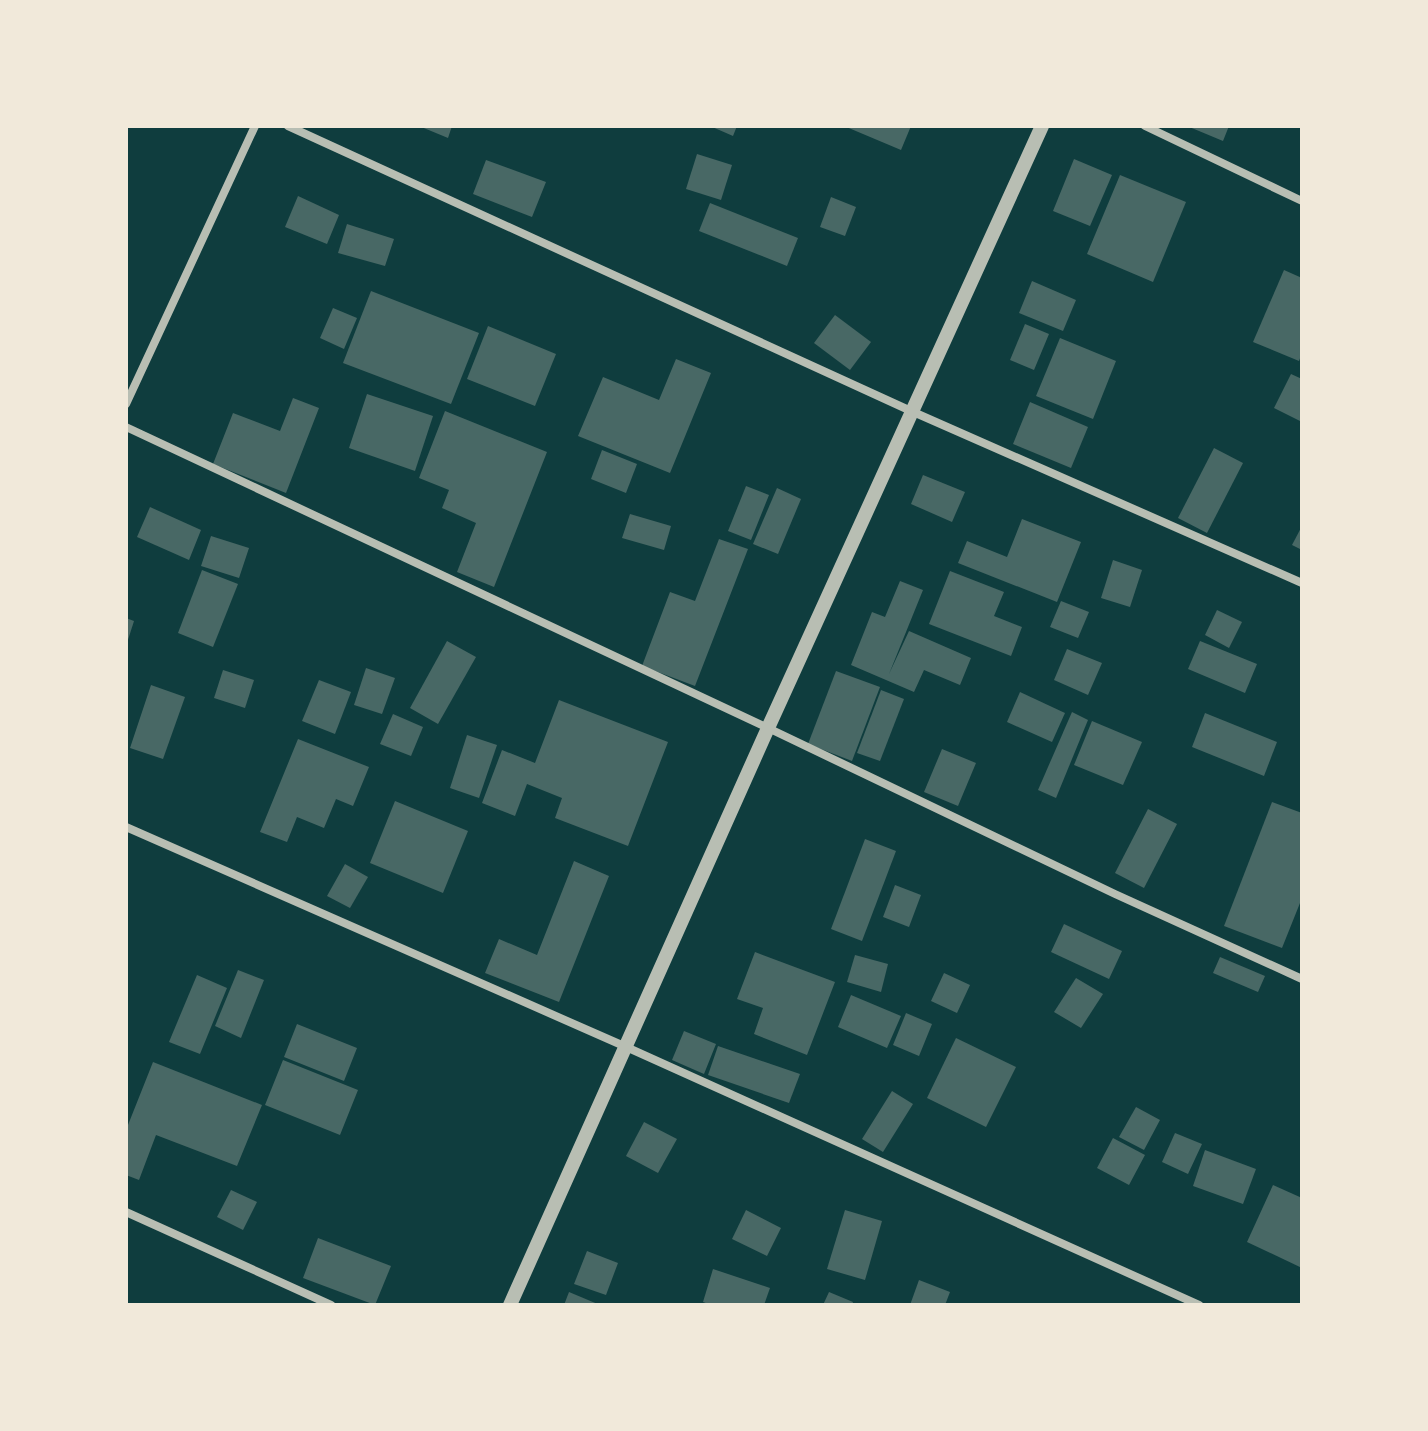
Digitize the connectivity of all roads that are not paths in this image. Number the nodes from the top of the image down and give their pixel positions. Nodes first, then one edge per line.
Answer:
1 (255, 126) edge
2 (288, 126) edge
3 (1042, 126) edge
4 (1145, 126) edge
5 (1302, 201) edge
6 (126, 404) edge
7 (911, 411) junction
8 (126, 427) edge
9 (1302, 583) edge
10 (768, 728) junction
11 (126, 827) edge
12 (1302, 979) edge
13 (624, 1046) junction
14 (126, 1212) edge
15 (331, 1305) edge
16 (510, 1305) edge
17 (1199, 1305) edge

1 - 6 street
2 - 7 street
3 - 7 street
4 - 5 street
7 - 9 street
7 - 10 street
8 - 10 street
10 - 12 street
10 - 13 street
11 - 13 street
13 - 16 street
13 - 17 street
14 - 15 street

